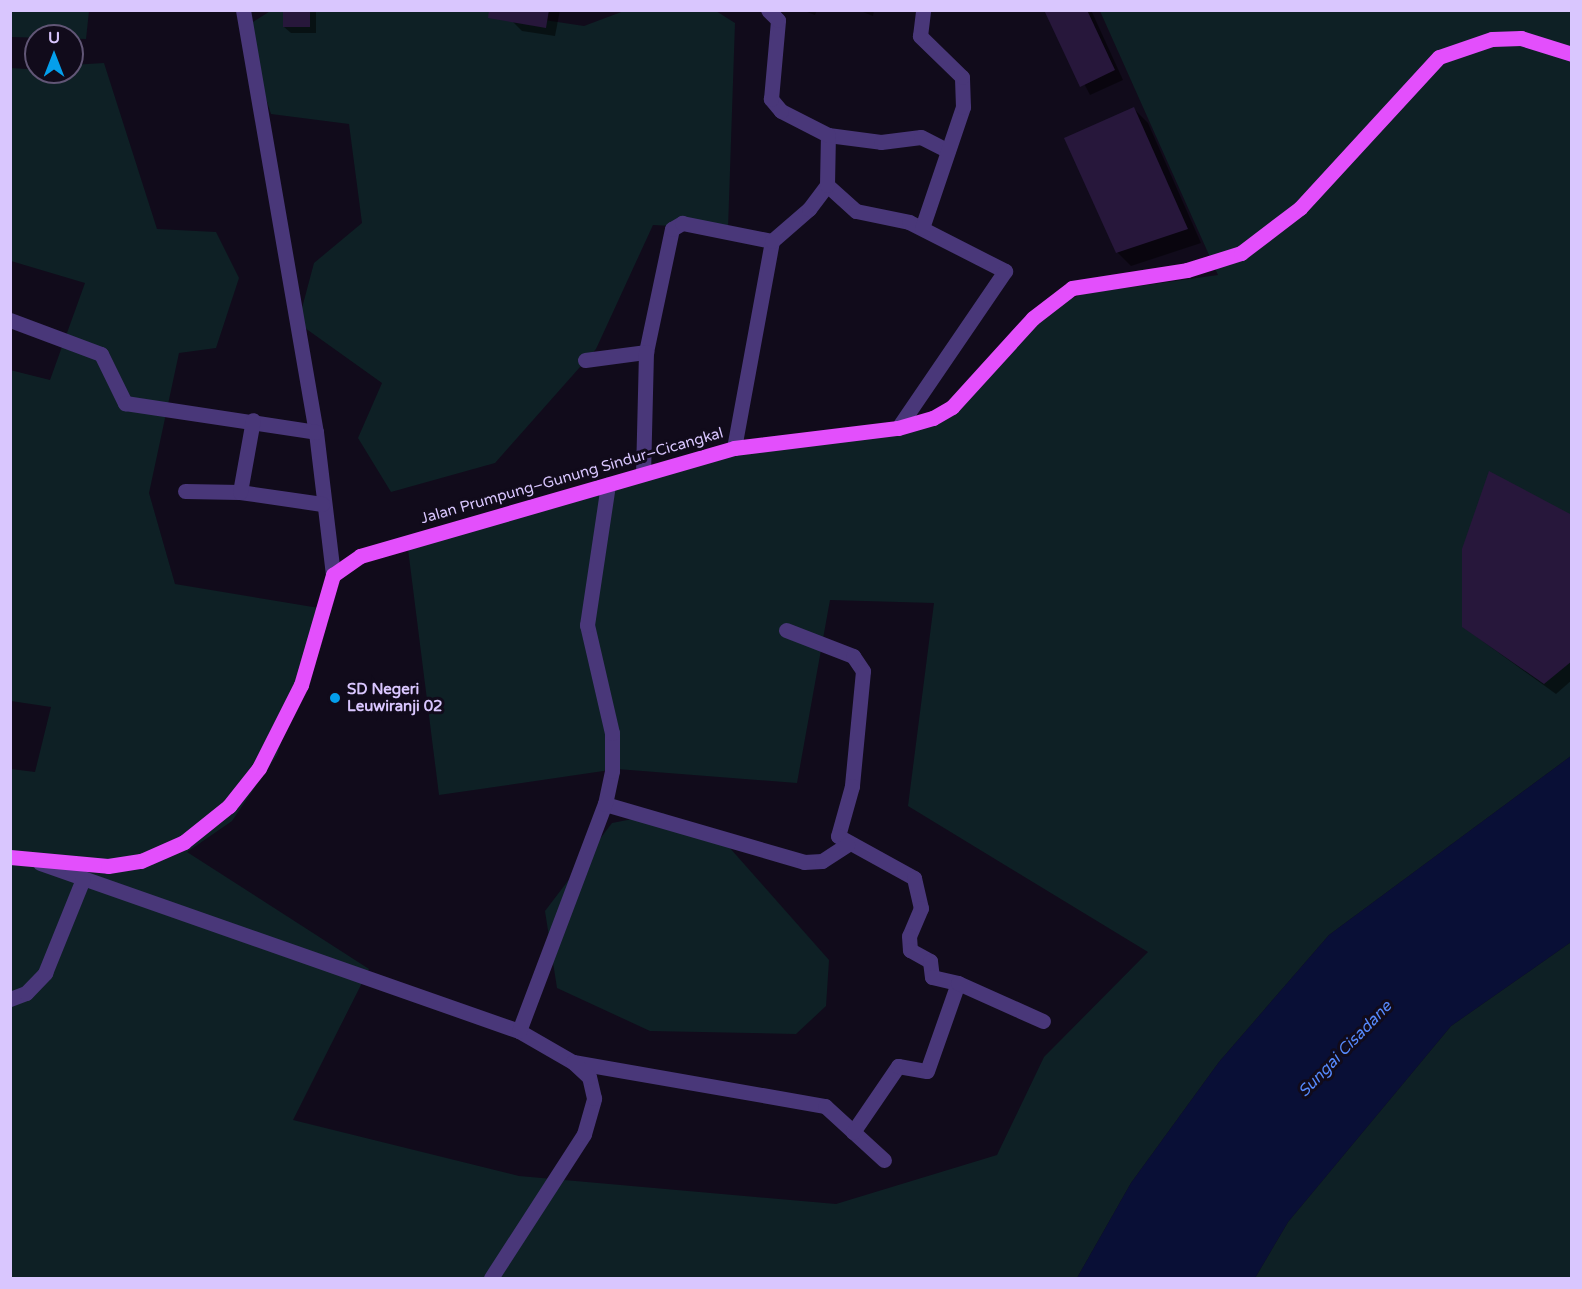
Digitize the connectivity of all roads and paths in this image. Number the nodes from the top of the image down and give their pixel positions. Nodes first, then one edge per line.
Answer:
1 (243, 10) edge
2 (768, 10) edge
3 (923, 10) edge
4 (1572, 54) edge
5 (828, 135) junction
6 (948, 151) junction
7 (827, 185) junction
8 (922, 228) junction
9 (772, 241) junction
10 (10, 320) edge
11 (646, 352) junction
12 (585, 360) dead end
13 (253, 420) junction
14 (898, 428) junction
15 (316, 432) junction
16 (734, 448) junction
17 (644, 472) junction
18 (608, 485) junction
19 (185, 491) dead end
20 (240, 492) junction
21 (322, 504) junction
22 (333, 575) junction
23 (786, 630) dead end
24 (605, 804) junction
25 (847, 845) junction
26 (10, 857) edge
27 (40, 864) junction
28 (83, 879) junction
29 (958, 983) junction
30 (10, 999) edge
31 (1043, 1021) dead end
32 (519, 1031) junction
33 (573, 1062) junction
34 (853, 1132) junction
35 (884, 1160) dead end
36 (491, 1278) edge

1 - 15 street
2 - 5 street
3 - 6 street
4 - 14 main road, Jalan Prumpung–Gunung Sindur–Cicangkal
5 - 6 street
5 - 7 street
6 - 8 street
7 - 8 street
7 - 9 street
8 - 14 street
9 - 11 street
9 - 16 street
10 - 13 street
11 - 12 street
11 - 17 street
13 - 15 street
13 - 20 street
14 - 16 main road, Jalan Prumpung–Gunung Sindur–Cicangkal
15 - 21 street
16 - 17 main road, Jalan Prumpung–Gunung Sindur–Cicangkal
17 - 18 main road, Jalan Prumpung–Gunung Sindur–Cicangkal
18 - 22 main road, Jalan Prumpung–Gunung Sindur–Cicangkal
18 - 24 street
19 - 20 street
20 - 21 street
21 - 22 street
22 - 27 main road
23 - 25 street
24 - 25 street
24 - 32 street
25 - 29 street
26 - 27 main road
27 - 28 street
28 - 30 street
28 - 32 street
29 - 31 street
29 - 34 street
32 - 33 street
33 - 34 street
33 - 36 street
34 - 35 street

